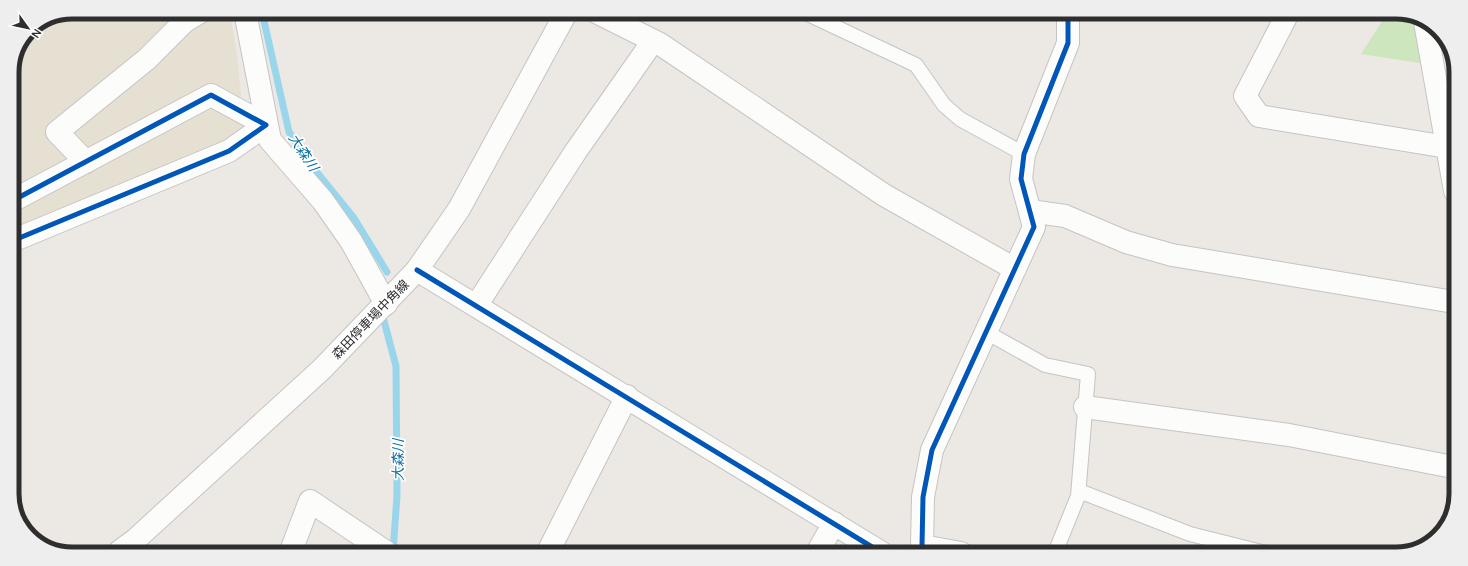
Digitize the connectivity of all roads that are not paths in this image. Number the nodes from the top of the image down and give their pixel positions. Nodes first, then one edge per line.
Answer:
1 (188, 19) edge
2 (245, 19) edge
3 (563, 19) edge
4 (610, 19) edge
5 (819, 19) edge
6 (1068, 19) edge
7 (1285, 19) edge
8 (1426, 29) edge
9 (653, 41) junction
10 (266, 125) junction
11 (1447, 147) junction
12 (1024, 154) junction
13 (1449, 158) edge
14 (86, 162) junction
15 (19, 197) edge
16 (1030, 211) junction
17 (19, 238) edge
18 (1015, 269) junction
19 (417, 270) junction
20 (1449, 301) edge
21 (386, 304) junction
22 (476, 306) junction
23 (986, 332) junction
24 (627, 396) junction
25 (1085, 407) junction
26 (1449, 467) edge
27 (1079, 491) junction
28 (834, 523) junction
29 (125, 547) edge
30 (292, 547) edge
31 (378, 547) edge
32 (551, 547) edge
33 (820, 547) edge
34 (872, 547) edge
35 (922, 547) edge
36 (1057, 547) edge
37 (1242, 547) edge

1 - 14 street
2 - 10 street
3 - 19 street, 森田停車場中角線
4 - 9 street
5 - 12 lane
6 - 12 street
7 - 11 street
8 - 11 street
9 - 18 street
9 - 22 street
10 - 14 street
10 - 17 street
10 - 21 street
11 - 13 street
12 - 16 street
14 - 15 street
16 - 18 street
16 - 20 street
18 - 23 street
19 - 21 street, 森田停車場中角線
19 - 22 street
21 - 29 street, 森田停車場中角線
22 - 24 street
23 - 25 lane
23 - 35 street
24 - 28 street
24 - 32 street
25 - 26 street
25 - 27 lane
27 - 36 lane
27 - 37 lane
28 - 33 street
28 - 34 street
30 - 31 street

